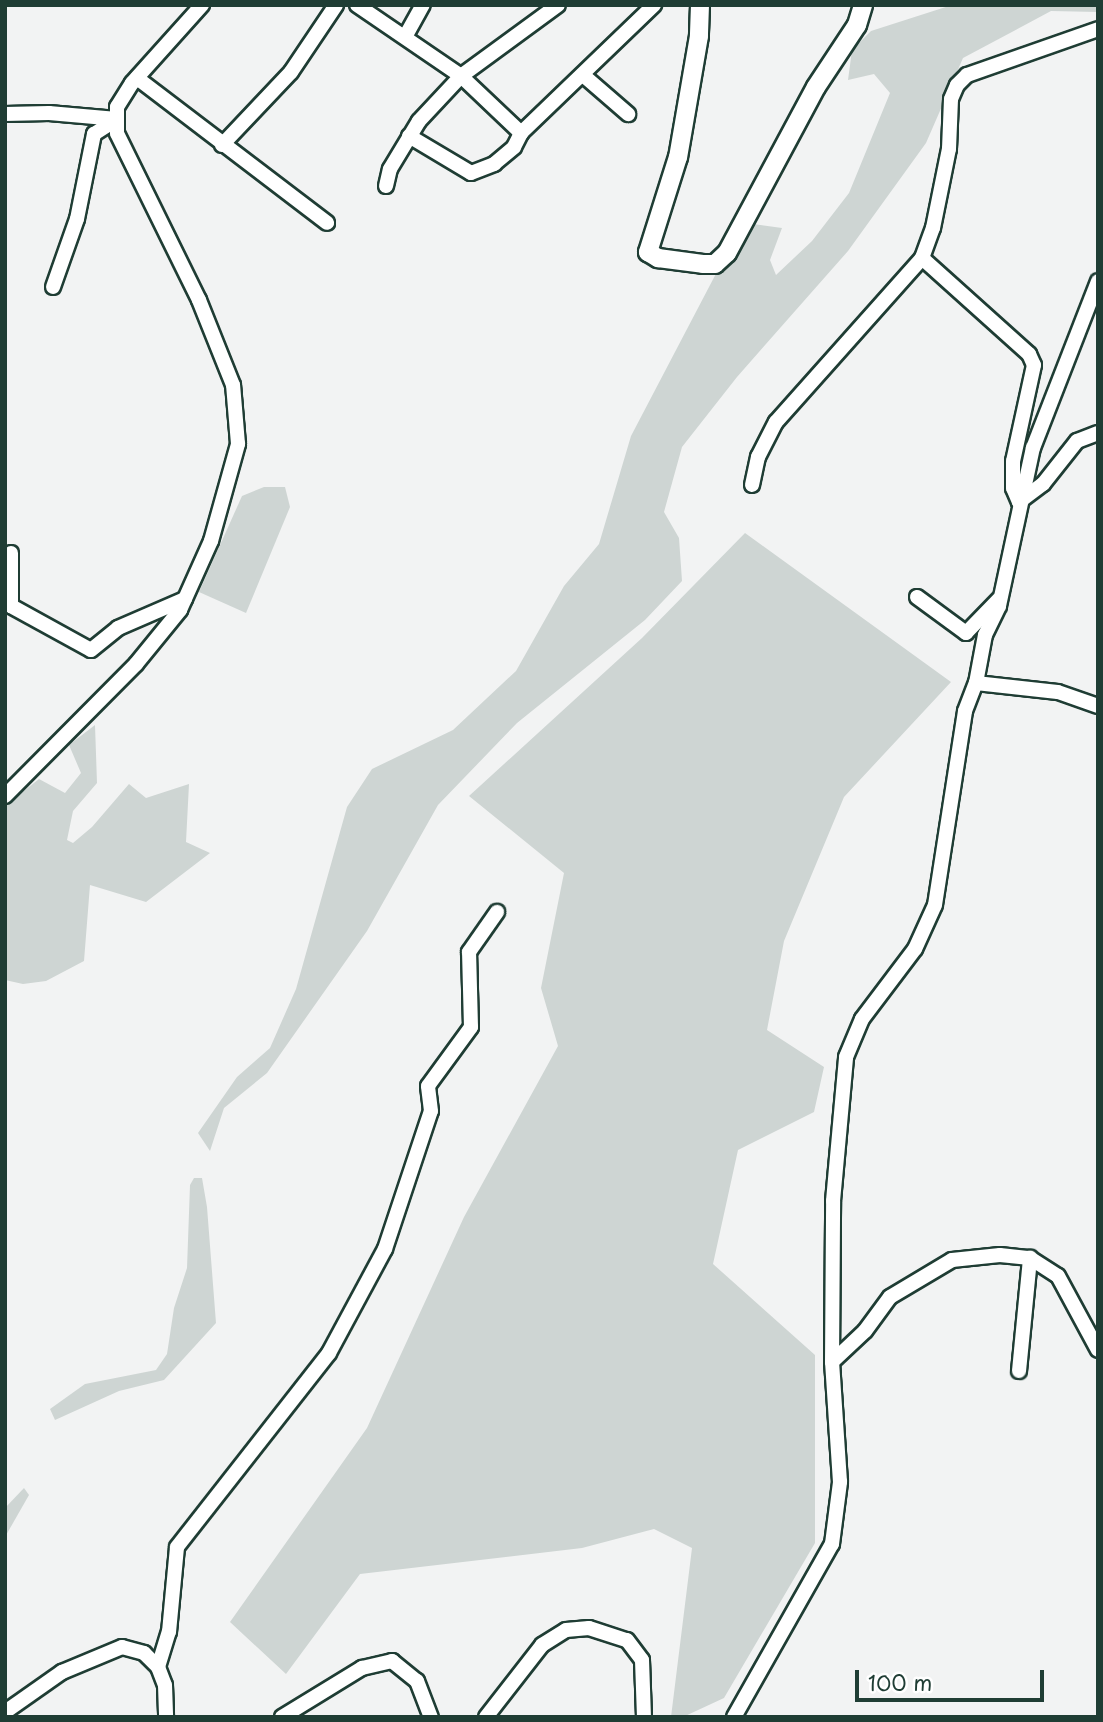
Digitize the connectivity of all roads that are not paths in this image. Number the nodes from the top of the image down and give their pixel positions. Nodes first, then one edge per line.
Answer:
1 (202, 5) edge
2 (336, 5) edge
3 (357, 5) edge
4 (423, 5) edge
5 (558, 5) edge
6 (654, 5) edge
7 (699, 5) edge
8 (863, 5) edge
9 (1098, 29) edge
10 (405, 37) junction
11 (583, 75) junction
12 (461, 76) junction
13 (137, 78) junction
14 (5, 114) edge
15 (628, 114) dead end
16 (117, 119) junction
17 (521, 133) junction
18 (409, 136) junction
19 (222, 145) junction
20 (386, 186) dead end
21 (327, 223) dead end
22 (922, 258) junction
23 (1098, 281) edge
24 (53, 288) dead end
25 (1098, 433) edge
26 (752, 485) dead end
27 (1019, 502) junction
28 (11, 553) dead end
29 (917, 597) dead end
30 (1000, 598) junction
31 (184, 599) junction
32 (976, 683) junction
33 (1098, 706) edge
34 (5, 796) edge
35 (497, 912) dead end
36 (1030, 1258) junction
37 (1098, 1350) edge
38 (832, 1362) junction
39 (1019, 1371) dead end
40 (158, 1667) junction
41 (166, 1689) junction
42 (5, 1712) edge
43 (161, 1717) edge
44 (166, 1717) edge
45 (282, 1717) edge
46 (431, 1717) edge
47 (486, 1717) edge
48 (644, 1717) edge
49 (734, 1717) edge

1 - 13 street
2 - 19 street
3 - 10 street
4 - 10 street
5 - 12 street
6 - 11 street
7 - 8 street
9 - 22 street
10 - 12 street
11 - 15 street
11 - 17 street
12 - 17 street
12 - 18 street
13 - 16 street
13 - 19 street
14 - 16 street
16 - 24 street
16 - 31 street
17 - 18 street
18 - 20 street
19 - 21 street
22 - 26 street
22 - 27 street
23 - 27 street
25 - 27 street
27 - 30 street
28 - 31 street
29 - 30 street
30 - 32 street
31 - 34 street
32 - 33 street
32 - 38 street
35 - 40 street
36 - 37 street
36 - 38 street
36 - 39 street
38 - 49 street
40 - 41 street
40 - 42 street
41 - 43 street
41 - 44 street
45 - 46 street
47 - 48 street

